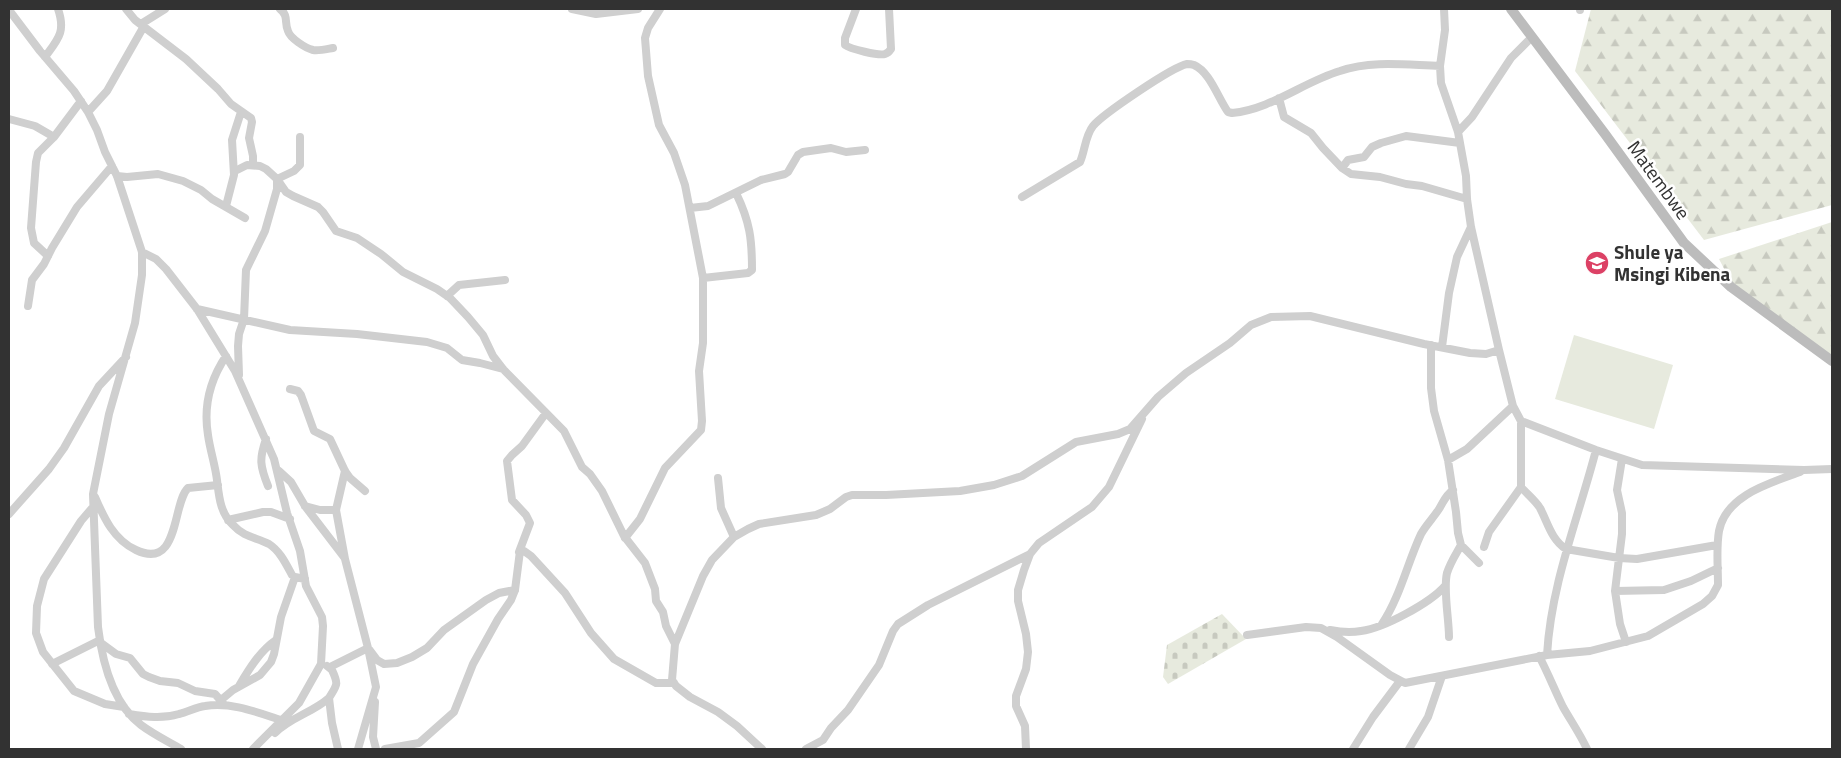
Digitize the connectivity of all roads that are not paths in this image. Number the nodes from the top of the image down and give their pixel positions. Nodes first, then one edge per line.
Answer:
1 (58, 9) edge
2 (126, 9) edge
3 (165, 9) edge
4 (280, 9) edge
5 (572, 9) edge
6 (638, 9) edge
7 (660, 9) edge
8 (856, 9) edge
9 (890, 9) edge
10 (1444, 9) edge
11 (1511, 9) edge
12 (9, 10) edge
13 (142, 25) junction
14 (1532, 37) junction
15 (333, 48) dead end
16 (45, 57) junction
17 (1440, 66) junction
18 (1279, 98) junction
19 (81, 101) junction
20 (88, 112) junction
21 (241, 112) junction
22 (9, 119) edge
23 (1458, 132) junction
24 (54, 137) junction
25 (300, 137) dead end
26 (1460, 143) junction
27 (865, 150) dead end
28 (253, 165) junction
29 (112, 166) junction
30 (1342, 168) junction
31 (235, 171) junction
32 (118, 176) junction
33 (277, 179) junction
34 (736, 193) junction
35 (1022, 197) dead end
36 (1467, 199) junction
37 (226, 206) junction
38 (690, 208) junction
39 (245, 218) dead end
40 (1471, 227) junction
41 (142, 252) junction
42 (48, 256) junction
43 (703, 278) junction
44 (505, 280) dead end
45 (447, 296) junction
46 (28, 306) dead end
47 (197, 309) junction
48 (244, 319) junction
49 (1431, 345) junction
50 (1442, 347) junction
51 (1499, 350) junction
52 (127, 355) junction
53 (226, 356) junction
54 (1832, 361) edge
55 (503, 369) junction
56 (239, 379) junction
57 (290, 389) dead end
58 (1513, 406) junction
59 (1148, 407) junction
60 (546, 413) junction
61 (1521, 420) junction
62 (266, 439) junction
63 (1596, 450) junction
64 (1622, 459) junction
65 (1448, 460) junction
66 (277, 468) junction
67 (1832, 469) edge
68 (1804, 470) junction
69 (345, 471) junction
70 (718, 478) dead end
71 (218, 485) junction
72 (268, 486) dead end
73 (1521, 487) junction
74 (1453, 490) junction
75 (365, 491) dead end
76 (93, 494) junction
77 (305, 506) junction
78 (92, 508) junction
79 (336, 510) junction
80 (9, 514) edge
81 (290, 519) junction
82 (228, 520) junction
83 (734, 537) junction
84 (625, 538) junction
85 (1461, 544) junction
86 (1717, 545) junction
87 (1484, 547) dead end
88 (1566, 549) junction
89 (519, 552) junction
90 (1030, 554) junction
91 (1619, 558) junction
92 (345, 559) junction
93 (1479, 563) dead end
94 (1718, 568) junction
95 (295, 577) junction
96 (305, 579) junction
97 (1445, 586) junction
98 (515, 590) junction
99 (1615, 591) junction
100 (1382, 624) junction
101 (1321, 628) junction
102 (1247, 635) dead end
103 (1449, 637) dead end
104 (276, 640) junction
105 (100, 641) junction
106 (1626, 642) junction
107 (674, 644) junction
108 (368, 648) junction
109 (1547, 655) junction
110 (1539, 656) junction
111 (52, 664) junction
112 (321, 664) junction
113 (330, 667) junction
114 (1442, 676) junction
115 (1400, 681) junction
116 (674, 683) junction
117 (239, 686) junction
118 (376, 687) junction
119 (329, 698) junction
120 (223, 703) junction
121 (126, 710) junction
122 (280, 720) junction
123 (263, 738) junction
124 (181, 749) edge
125 (252, 749) edge
126 (338, 749) edge
127 (358, 749) edge
128 (376, 749) edge
129 (385, 749) edge
130 (762, 749) edge
131 (806, 749) edge
132 (1026, 749) edge
133 (1354, 749) edge
134 (1409, 749) edge
135 (1587, 749) edge

1 - 16 street
2 - 13 street
3 - 13 street
4 - 15 street
5 - 6 street
7 - 38 street
8 - 9 street
10 - 17 street
11 - 14 main road, Matembwe
12 - 16 street
13 - 20 street
13 - 21 street
14 - 23 street
14 - 54 main road, Matembwe
16 - 19 street
17 - 18 street
17 - 23 street
18 - 30 street
18 - 35 street
19 - 20 street
19 - 24 street
20 - 29 street
21 - 28 street
21 - 31 street
22 - 24 street
23 - 26 street
24 - 42 street
25 - 33 street
26 - 30 street
26 - 36 street
27 - 34 street
28 - 31 street
28 - 33 street
29 - 32 street
29 - 42 street
30 - 36 street
31 - 37 street
32 - 37 street
32 - 41 street
33 - 45 street
33 - 48 street
34 - 38 street
34 - 43 street
36 - 40 street
37 - 39 street
38 - 43 street
40 - 50 street
40 - 51 street
41 - 47 street
41 - 52 street
42 - 46 street
43 - 84 street
44 - 45 street
45 - 55 street
47 - 48 street
47 - 53 street
48 - 55 street
48 - 56 street
49 - 50 street
49 - 59 street
49 - 65 street
50 - 51 street
51 - 58 street
52 - 76 street
52 - 80 street
53 - 56 street
53 - 71 street
55 - 60 street
56 - 62 street
57 - 69 street
58 - 61 street
58 - 65 street
59 - 83 street
59 - 90 street
60 - 84 street
60 - 89 street
61 - 63 street
61 - 73 street
62 - 66 street
62 - 72 street
63 - 64 street
63 - 88 street
64 - 68 street
64 - 91 street
65 - 74 street
66 - 77 street
66 - 81 street
67 - 68 street
68 - 86 street
69 - 75 street
69 - 79 street
70 - 83 street
71 - 76 street
71 - 82 street
73 - 87 street
73 - 88 street
74 - 85 street
74 - 100 street
76 - 78 street
77 - 79 street
77 - 92 street
78 - 105 street
78 - 111 street
79 - 92 street
81 - 82 street
81 - 96 street
82 - 95 street
83 - 107 street
84 - 107 street
85 - 93 street
85 - 97 street
86 - 91 street
86 - 94 street
88 - 91 street
88 - 109 street
89 - 98 street
89 - 116 street
90 - 131 street
90 - 132 street
91 - 99 street
92 - 108 street
94 - 99 street
94 - 106 street
95 - 96 street
95 - 104 street
96 - 112 street
97 - 100 street
97 - 103 street
98 - 108 street
98 - 129 street
99 - 106 street
100 - 101 street
101 - 102 street
101 - 115 street
104 - 117 street
104 - 117 street
105 - 111 street
105 - 120 street
105 - 121 street
106 - 109 street
107 - 116 street
108 - 113 street
108 - 118 street
109 - 110 street
110 - 114 street
110 - 135 street
111 - 121 street
112 - 113 street
112 - 122 street
113 - 119 street
114 - 115 street
114 - 134 street
115 - 133 street
116 - 130 street
117 - 120 street
118 - 127 street
118 - 128 street
119 - 123 street
119 - 126 street
120 - 121 street
120 - 122 street
121 - 124 street
122 - 123 street
123 - 125 street

